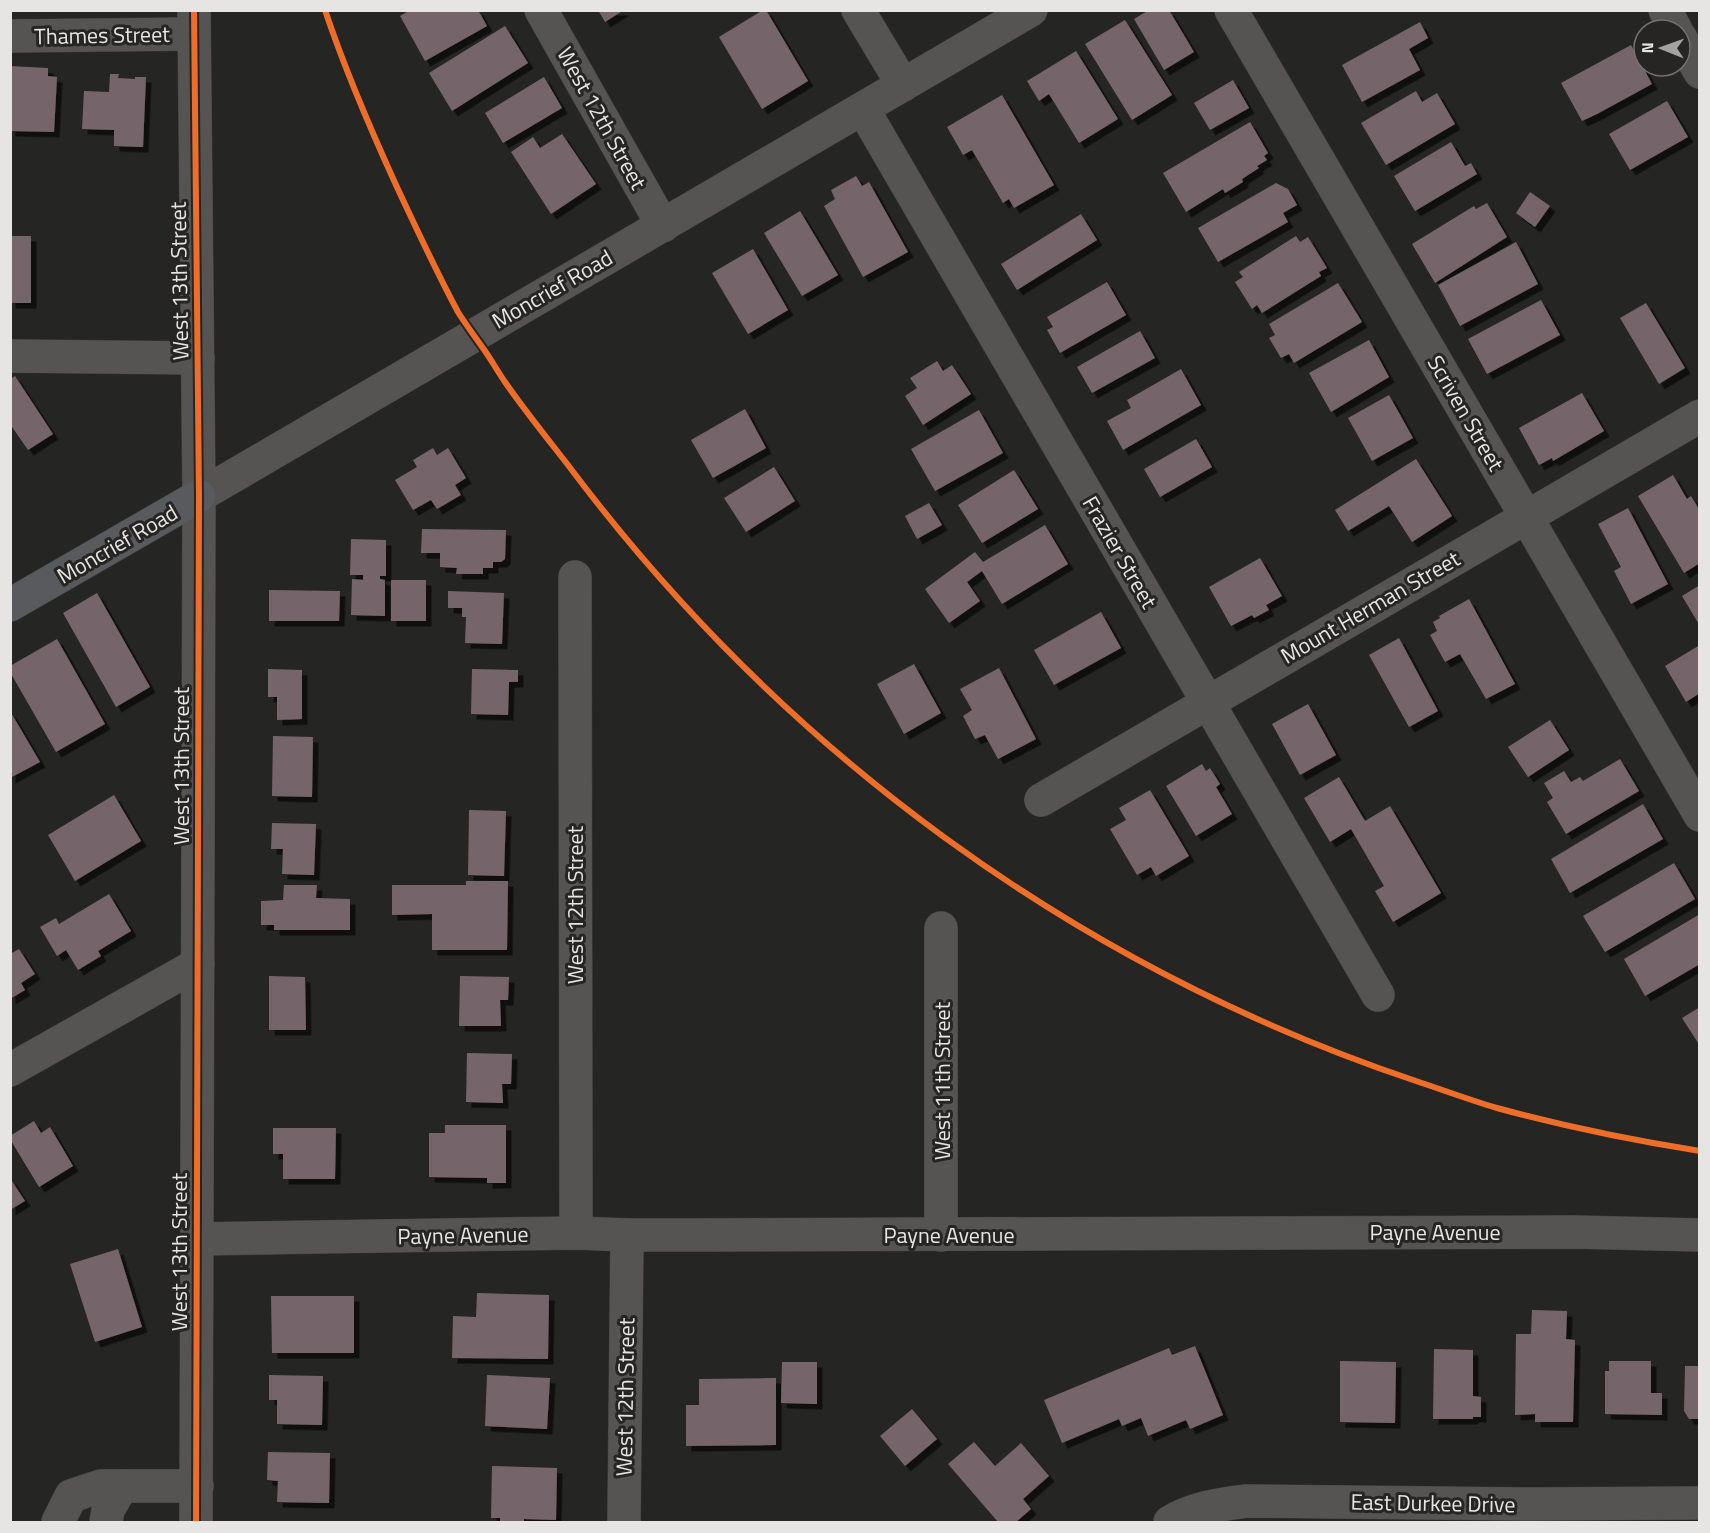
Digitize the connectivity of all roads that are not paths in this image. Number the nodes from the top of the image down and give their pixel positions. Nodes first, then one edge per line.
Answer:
1 (541, 10) edge
2 (858, 10) edge
3 (1031, 10) edge
4 (1231, 10) edge
5 (194, 22) edge
6 (10, 36) edge
7 (1692, 58) edge
8 (1700, 72) edge
9 (903, 85) junction
10 (863, 109) junction
11 (663, 226) junction
12 (10, 356) edge
13 (198, 358) junction
14 (1700, 416) edge
15 (199, 496) junction
16 (1526, 516) junction
17 (575, 577) dead end
18 (10, 605) edge
19 (1207, 702) junction
20 (1041, 800) dead end
21 (1700, 815) edge
22 (941, 928) dead end
23 (198, 964) junction
24 (1378, 995) dead end
25 (10, 1070) edge
26 (576, 1233) junction
27 (627, 1235) junction
28 (941, 1235) junction
29 (1700, 1235) edge
30 (198, 1239) junction
31 (122, 1486) junction
32 (197, 1486) junction
33 (1700, 1503) edge
34 (1532, 1513) edge
35 (58, 1522) edge
36 (106, 1522) edge
37 (196, 1522) edge
38 (624, 1522) edge
39 (1170, 1522) edge

1 - 11 street, West 12th Street
2 - 9 street
3 - 9 street, Moncrief Road
4 - 16 street, Scriven Street
5 - 6 street, Thames Street
5 - 13 street, West 13th Street
7 - 8 street
9 - 10 street, Moncrief Road
10 - 11 street, Moncrief Road
10 - 19 street, Frazier Street
11 - 15 street, Moncrief Road
12 - 13 street
13 - 15 street, West 13th Street
14 - 16 street, Mount Herman Street
15 - 18 main road, Moncrief Road
15 - 23 street, West 13th Street
16 - 19 street, Mount Herman Street
16 - 21 street, Scriven Street
17 - 26 street, West 12th Street
19 - 20 street, Mount Herman Street
19 - 24 street, Frazier Street
22 - 28 street, West 11th Street
23 - 25 street
23 - 30 street, West 13th Street
26 - 27 street, Payne Avenue
26 - 30 street, Payne Avenue
27 - 28 street, Payne Avenue
27 - 38 street, West 12th Street
28 - 29 street, Payne Avenue
30 - 32 street, West 13th Street
31 - 32 street
31 - 35 street
31 - 36 street
32 - 37 street, West 13th Street
33 - 34 street, East Durkee Drive
34 - 39 street, East Durkee Drive

